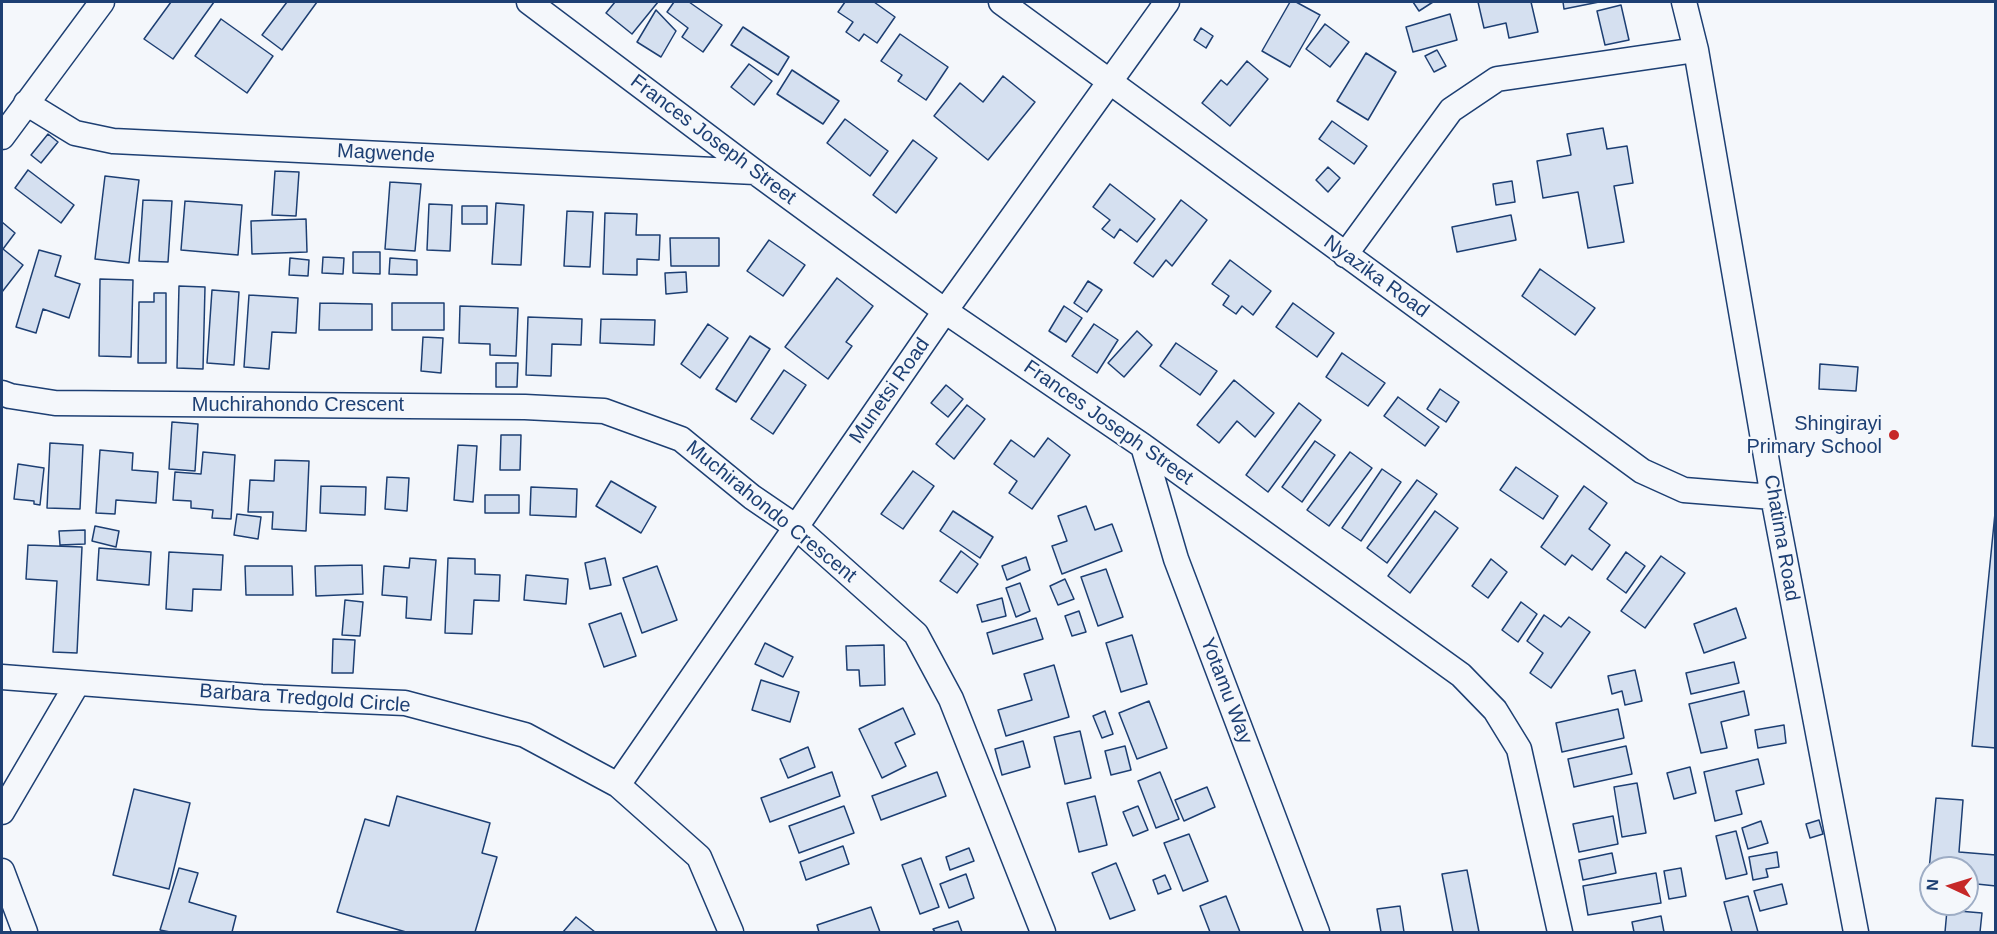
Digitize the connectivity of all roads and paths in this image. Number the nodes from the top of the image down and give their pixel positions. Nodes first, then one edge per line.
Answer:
1 (102, 2) edge
2 (529, 2) edge
3 (1001, 2) edge
4 (1167, 2) edge
5 (1684, 2) edge
6 (1696, 50) junction
7 (1109, 81) junction
8 (26, 103) junction
9 (2, 137) edge
10 (755, 172) junction
11 (1345, 255) junction
12 (945, 311) junction
13 (2, 393) edge
14 (1143, 446) junction
15 (1773, 497) junction
16 (796, 527) junction
17 (2, 677) edge
18 (77, 684) junction
19 (618, 785) junction
20 (2, 812) edge
21 (2, 871) edge
22 (25, 933) edge
23 (731, 933) edge
24 (1043, 933) edge
25 (1317, 933) edge
26 (1560, 933) edge
27 (1856, 933) edge

1 - 8 street
2 - 10 street, Frances Joseph Street
3 - 7 street, Nyazika Road
4 - 7 street, Munetsi Road
5 - 6 street, Chatima Road
6 - 11 street
6 - 15 street, Chatima Road
7 - 11 street, Nyazika Road
7 - 12 street, Munetsi Road
8 - 9 street
8 - 10 street, Magwende
10 - 12 street, Frances Joseph Street
11 - 15 street, Nyazika Road
12 - 14 street, Frances Joseph Street
12 - 16 street, Munetsi Road
13 - 16 street, Muchirahondo Crescent
14 - 25 street, Yotamu Way
14 - 26 street, Frances Joseph Street
15 - 27 street, Chatima Road
16 - 19 street, Munetsi Road
16 - 24 street, Muchirahondo Crescent
17 - 18 street, Barbara Tredgold Circle
18 - 19 street, Barbara Tredgold Circle
18 - 20 street
19 - 23 street, Barbara Tredgold Circle
21 - 22 street

